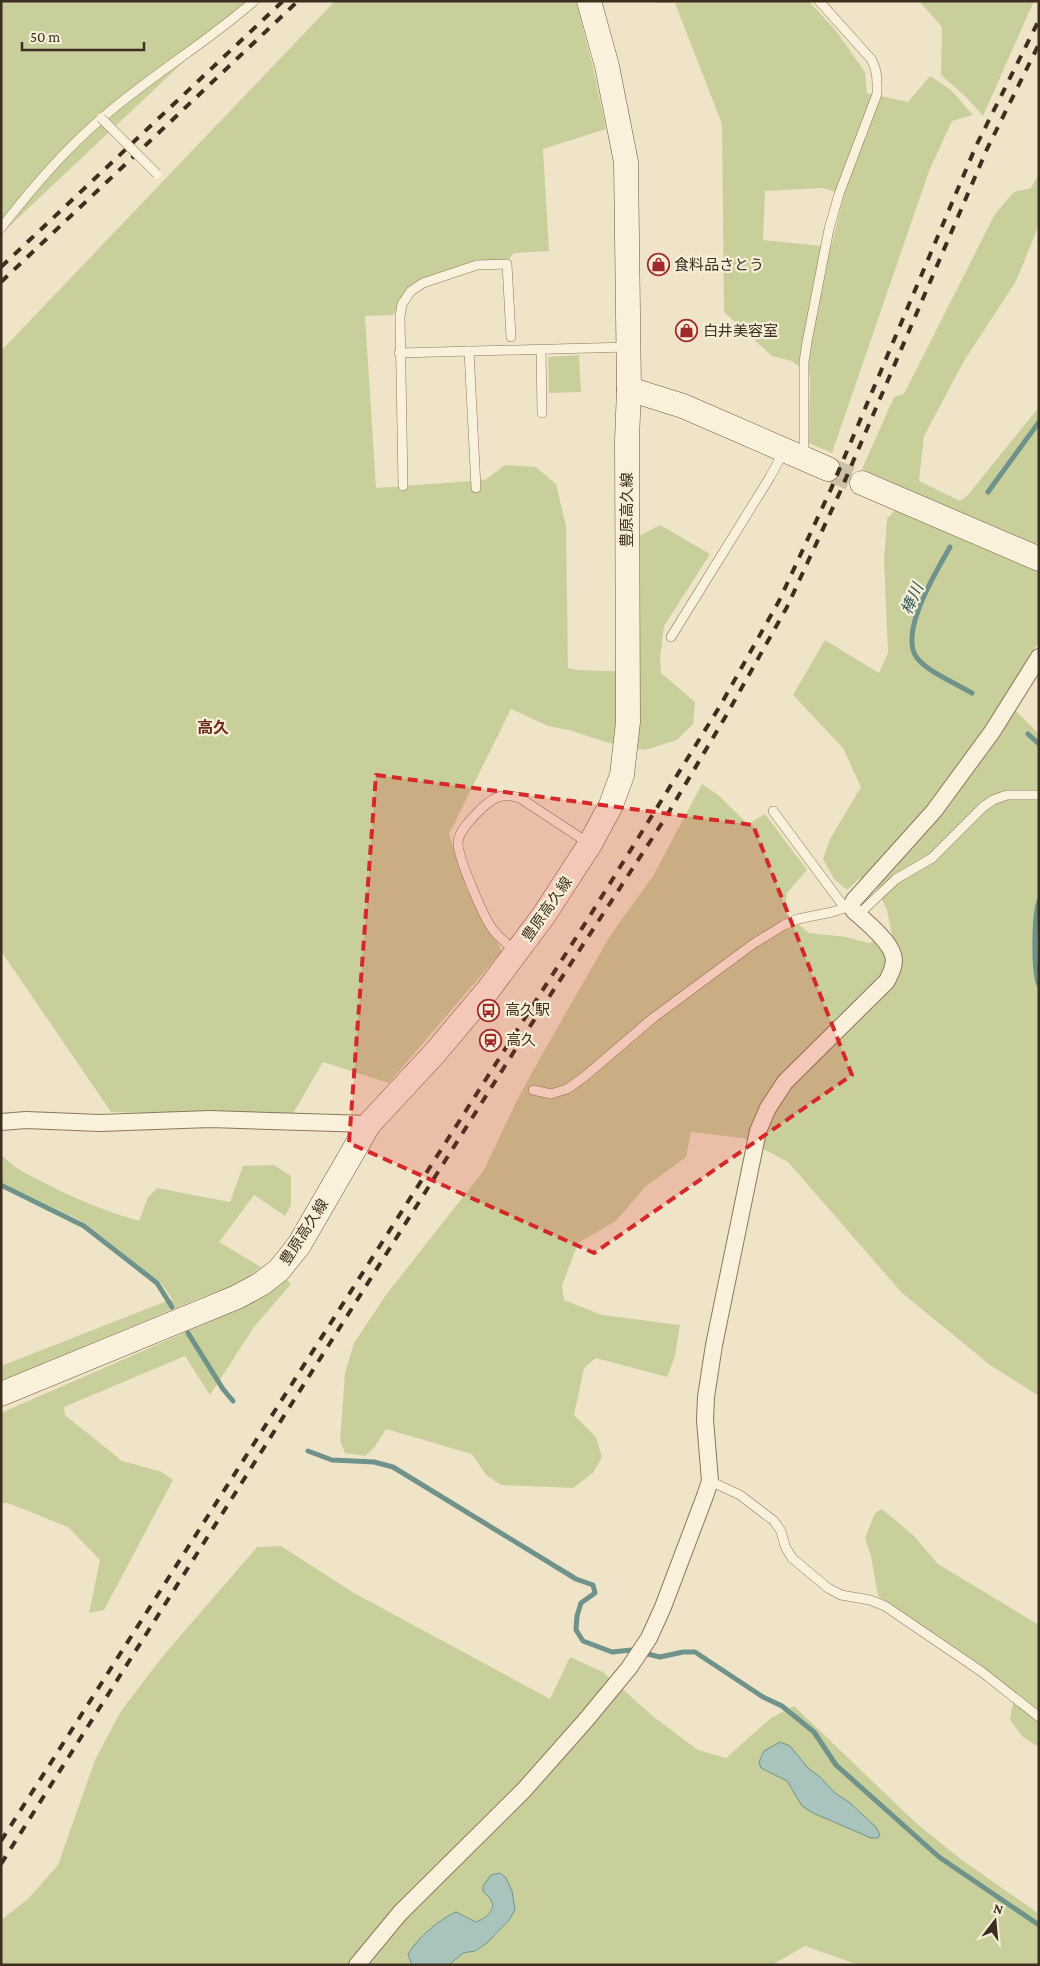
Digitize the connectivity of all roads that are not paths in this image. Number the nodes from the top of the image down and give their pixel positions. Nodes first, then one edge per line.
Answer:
1 (254, 1) edge
2 (589, 1) edge
3 (819, 1) edge
4 (101, 118) junction
5 (158, 174) dead end
6 (1, 228) edge
7 (511, 337) dead end
8 (629, 347) junction
9 (541, 349) junction
10 (469, 351) junction
11 (399, 353) junction
12 (629, 389) junction
13 (542, 413) dead end
14 (794, 453) junction
15 (828, 469) tunnel mouth
16 (862, 483) tunnel mouth
17 (403, 486) dead end
18 (476, 488) dead end
19 (1039, 559) edge
20 (671, 637) dead end
21 (1039, 657) edge
22 (1039, 795) edge
23 (773, 811) dead end
24 (590, 844) junction
25 (852, 910) junction
26 (517, 952) junction
27 (533, 1090) dead end
28 (1, 1122) edge
29 (370, 1124) junction
30 (1, 1394) edge
31 (710, 1481) junction
32 (1039, 1717) edge
33 (357, 1965) edge

1 - 4 lane
2 - 8 main road, 豊原高久線
3 - 14 lane
4 - 5 lane, bridge
4 - 6 lane
7 - 11 lane
8 - 9 lane
8 - 12 main road, 豊原高久線
9 - 10 lane
9 - 13 lane
10 - 11 lane
10 - 18 lane
11 - 17 lane
12 - 14 main road
12 - 24 main road, 豊原高久線
14 - 15 main road
14 - 20 lane
16 - 19 main road
21 - 25 street
22 - 25 lane
23 - 25 lane
24 - 26 main road, 豊原高久線
24 - 26 lane
25 - 27 lane
25 - 31 street
26 - 29 main road, 豊原高久線
28 - 29 street
29 - 30 main road, 豊原高久線
31 - 32 lane
31 - 33 street

